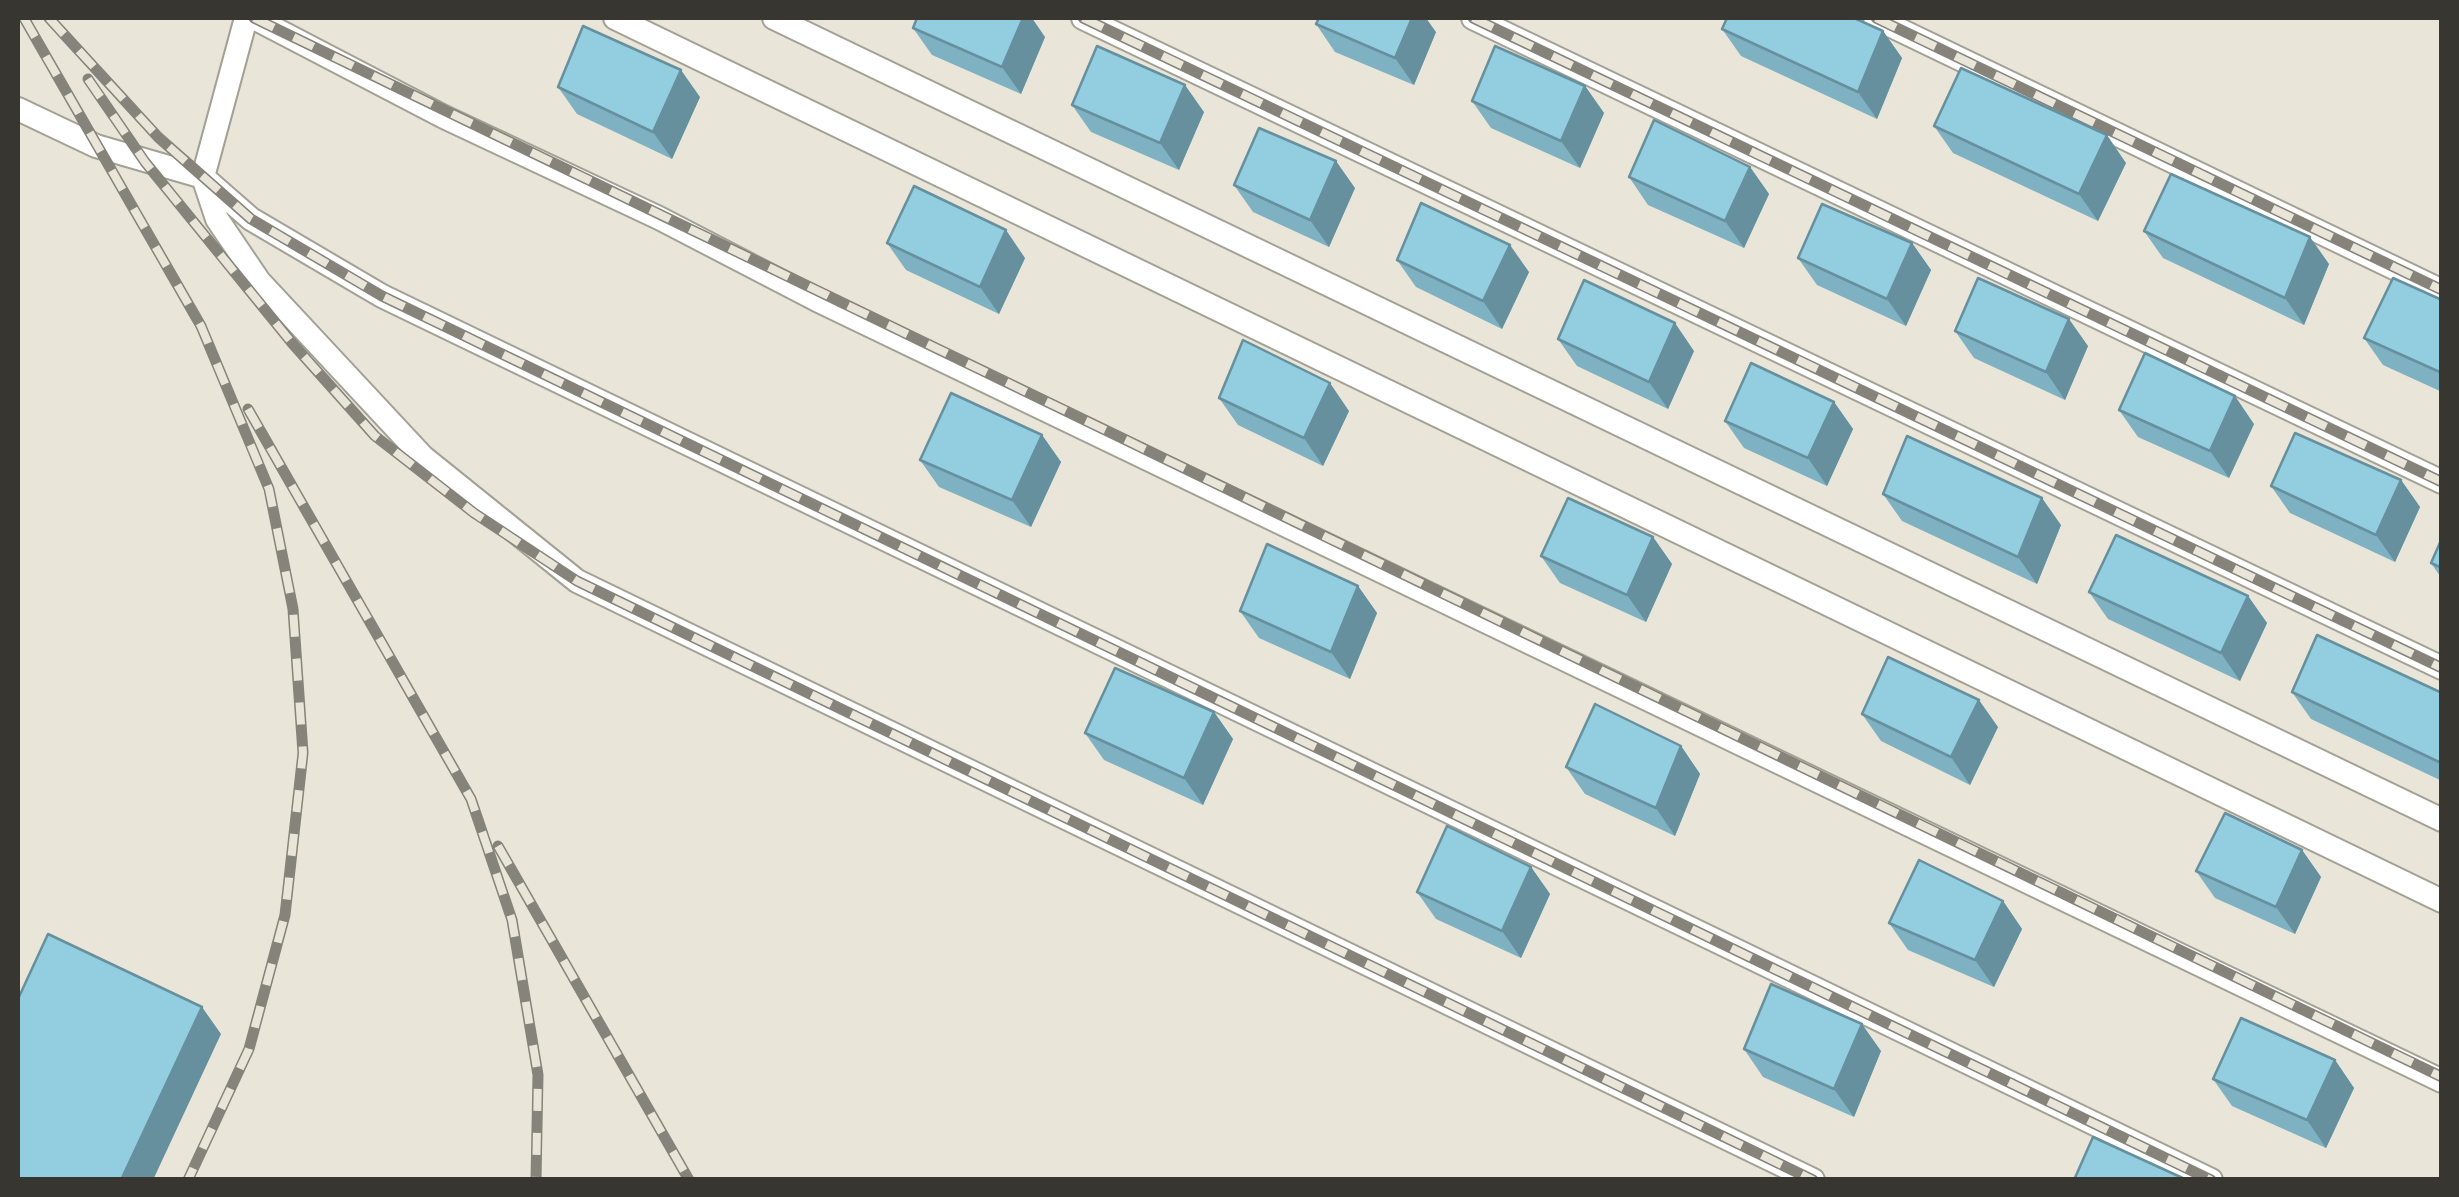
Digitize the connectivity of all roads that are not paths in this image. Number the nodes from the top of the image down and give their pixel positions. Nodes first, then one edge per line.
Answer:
1 (250, 18) edge
2 (615, 18) edge
3 (774, 18) edge
4 (1082, 18) edge
5 (1473, 18) edge
6 (1876, 18) edge
7 (18, 109) edge
8 (202, 178) junction
9 (2442, 290) edge
10 (2442, 482) edge
11 (2442, 668) edge
12 (2442, 820) edge
13 (2442, 901) edge
14 (2442, 1081) edge
15 (1813, 1180) edge
16 (2211, 1180) edge

1 - 8 lane
1 - 14 lane
2 - 13 lane
3 - 12 lane
4 - 11 lane
5 - 10 lane
6 - 9 lane
7 - 8 lane
8 - 15 lane
8 - 16 lane

